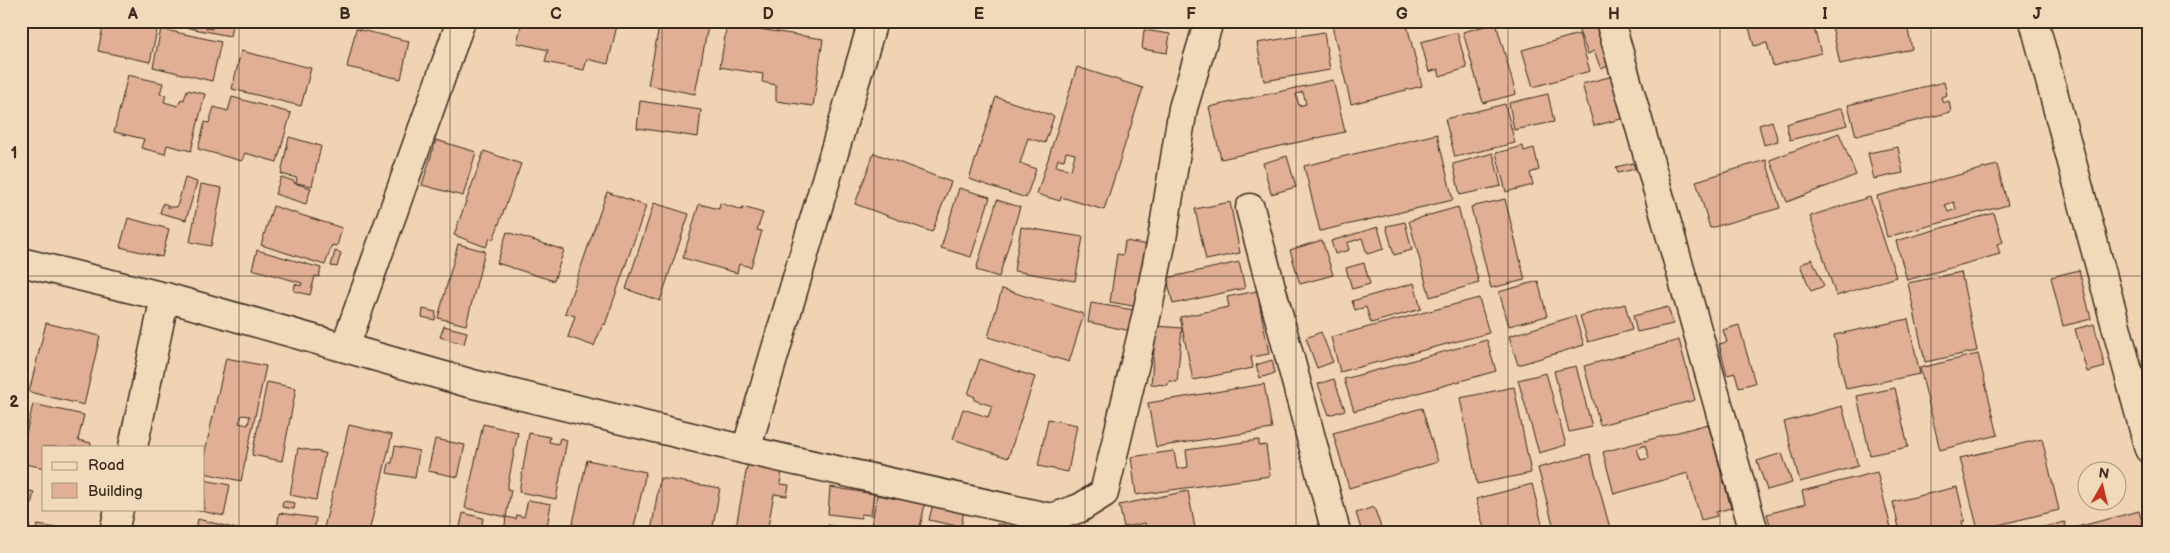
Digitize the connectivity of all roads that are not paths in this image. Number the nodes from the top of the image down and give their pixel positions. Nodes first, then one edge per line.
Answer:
1 (461, 21) edge
2 (873, 21) edge
3 (1209, 21) edge
4 (1610, 21) edge
5 (2034, 21) edge
6 (1250, 208) dead end
7 (21, 262) edge
8 (165, 297) junction
9 (345, 347) junction
10 (132, 446) edge
11 (2149, 449) edge
12 (746, 450) junction
13 (119, 510) edge
14 (1050, 525) edge
15 (114, 532) edge
16 (1336, 532) edge
17 (1754, 532) edge

1 - 9 street
2 - 12 street
3 - 14 street
4 - 17 street
5 - 11 street
6 - 16 street
7 - 8 street
8 - 9 street
8 - 10 street
9 - 12 street
12 - 14 street
13 - 15 street

